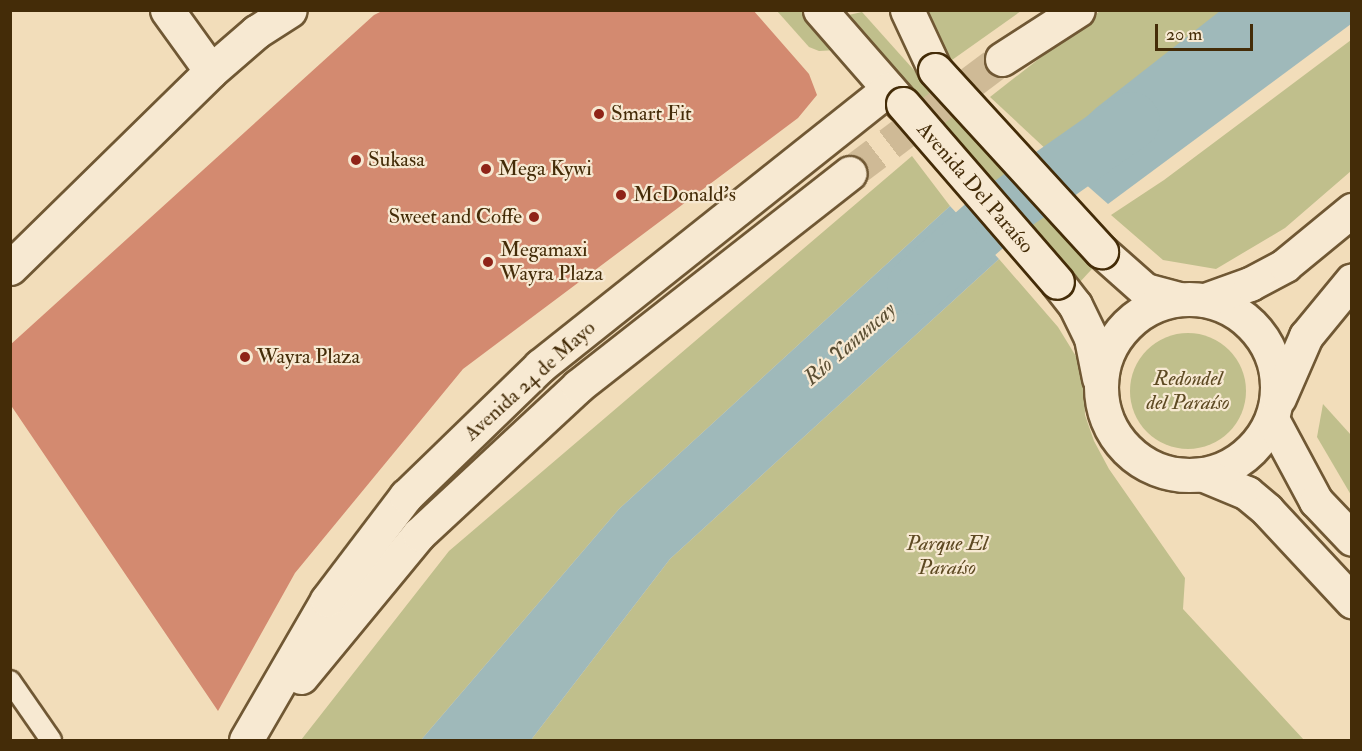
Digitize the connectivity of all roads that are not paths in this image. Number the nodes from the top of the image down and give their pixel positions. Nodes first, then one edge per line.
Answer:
1 (167, 10) edge
2 (290, 10) edge
3 (820, 10) edge
4 (907, 10) edge
5 (1078, 10) edge
6 (1002, 59) tunnel mouth
7 (211, 71) junction
8 (895, 96) junction
9 (850, 173) tunnel mouth
10 (1352, 210) edge
11 (10, 268) edge
12 (1352, 280) edge
13 (1192, 299) junction
14 (1100, 382) junction
15 (1274, 412) junction
16 (1204, 475) junction
17 (1352, 539) edge
18 (1352, 601) edge
19 (10, 681) edge
20 (51, 741) edge
21 (247, 741) edge

1 - 7 main road
2 - 7 main road
3 - 8 main road, Avenida Del Paraíso
4 - 13 main road, bridge
5 - 6 main road
7 - 11 main road
8 - 14 main road, Avenida Del Paraíso, bridge
8 - 21 main road, Avenida 24 de Mayo
9 - 21 main road, Avenida 24 de Mayo
10 - 13 main road
12 - 15 main road
13 - 14 main road
13 - 15 main road
14 - 16 main road
15 - 16 main road
15 - 17 main road
16 - 18 main road
19 - 20 lane

